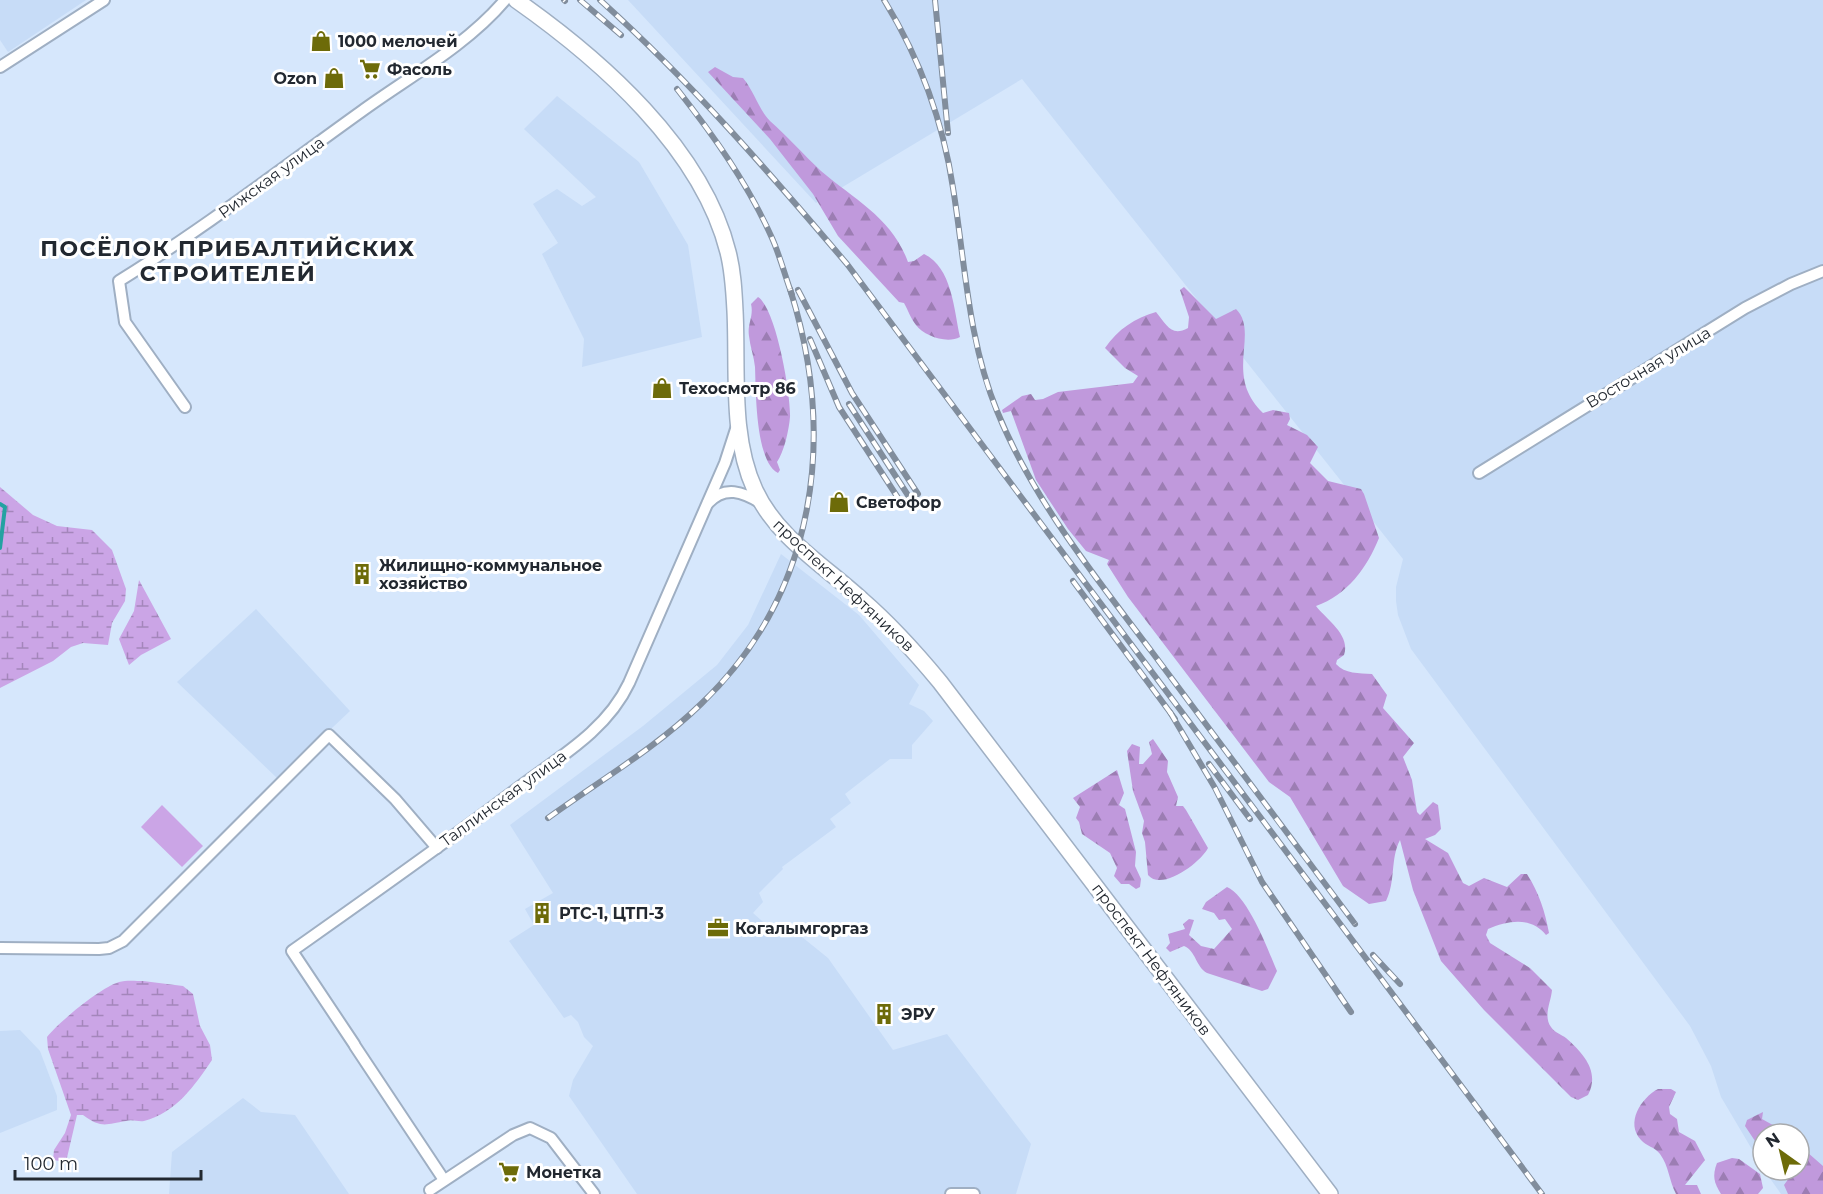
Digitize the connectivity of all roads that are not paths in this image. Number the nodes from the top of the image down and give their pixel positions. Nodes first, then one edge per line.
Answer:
1 (104, 0) edge
2 (506, 0) edge
3 (516, 0) edge
4 (0, 67) edge
5 (1823, 271) edge
6 (185, 407) dead end
7 (739, 417) junction
8 (1479, 473) dead end
9 (763, 504) junction
10 (706, 506) junction
11 (437, 848) junction
12 (0, 948) edge
13 (444, 1180) junction
14 (427, 1192) edge
15 (1327, 1192) edge
16 (594, 1194) edge
17 (951, 1194) edge
18 (974, 1194) edge

1 - 4 street
2 - 6 street, Рижская улица
3 - 7 main road, проспект Нефтяников
5 - 8 street, Восточная улица
7 - 9 main road, проспект Нефтяников
7 - 10 street, Таллинская улица
9 - 10 street
9 - 15 main road, проспект Нефтяников
10 - 11 street, Таллинская улица
11 - 12 street, Таллинская улица
11 - 13 street
13 - 14 street
13 - 16 street
17 - 18 street

